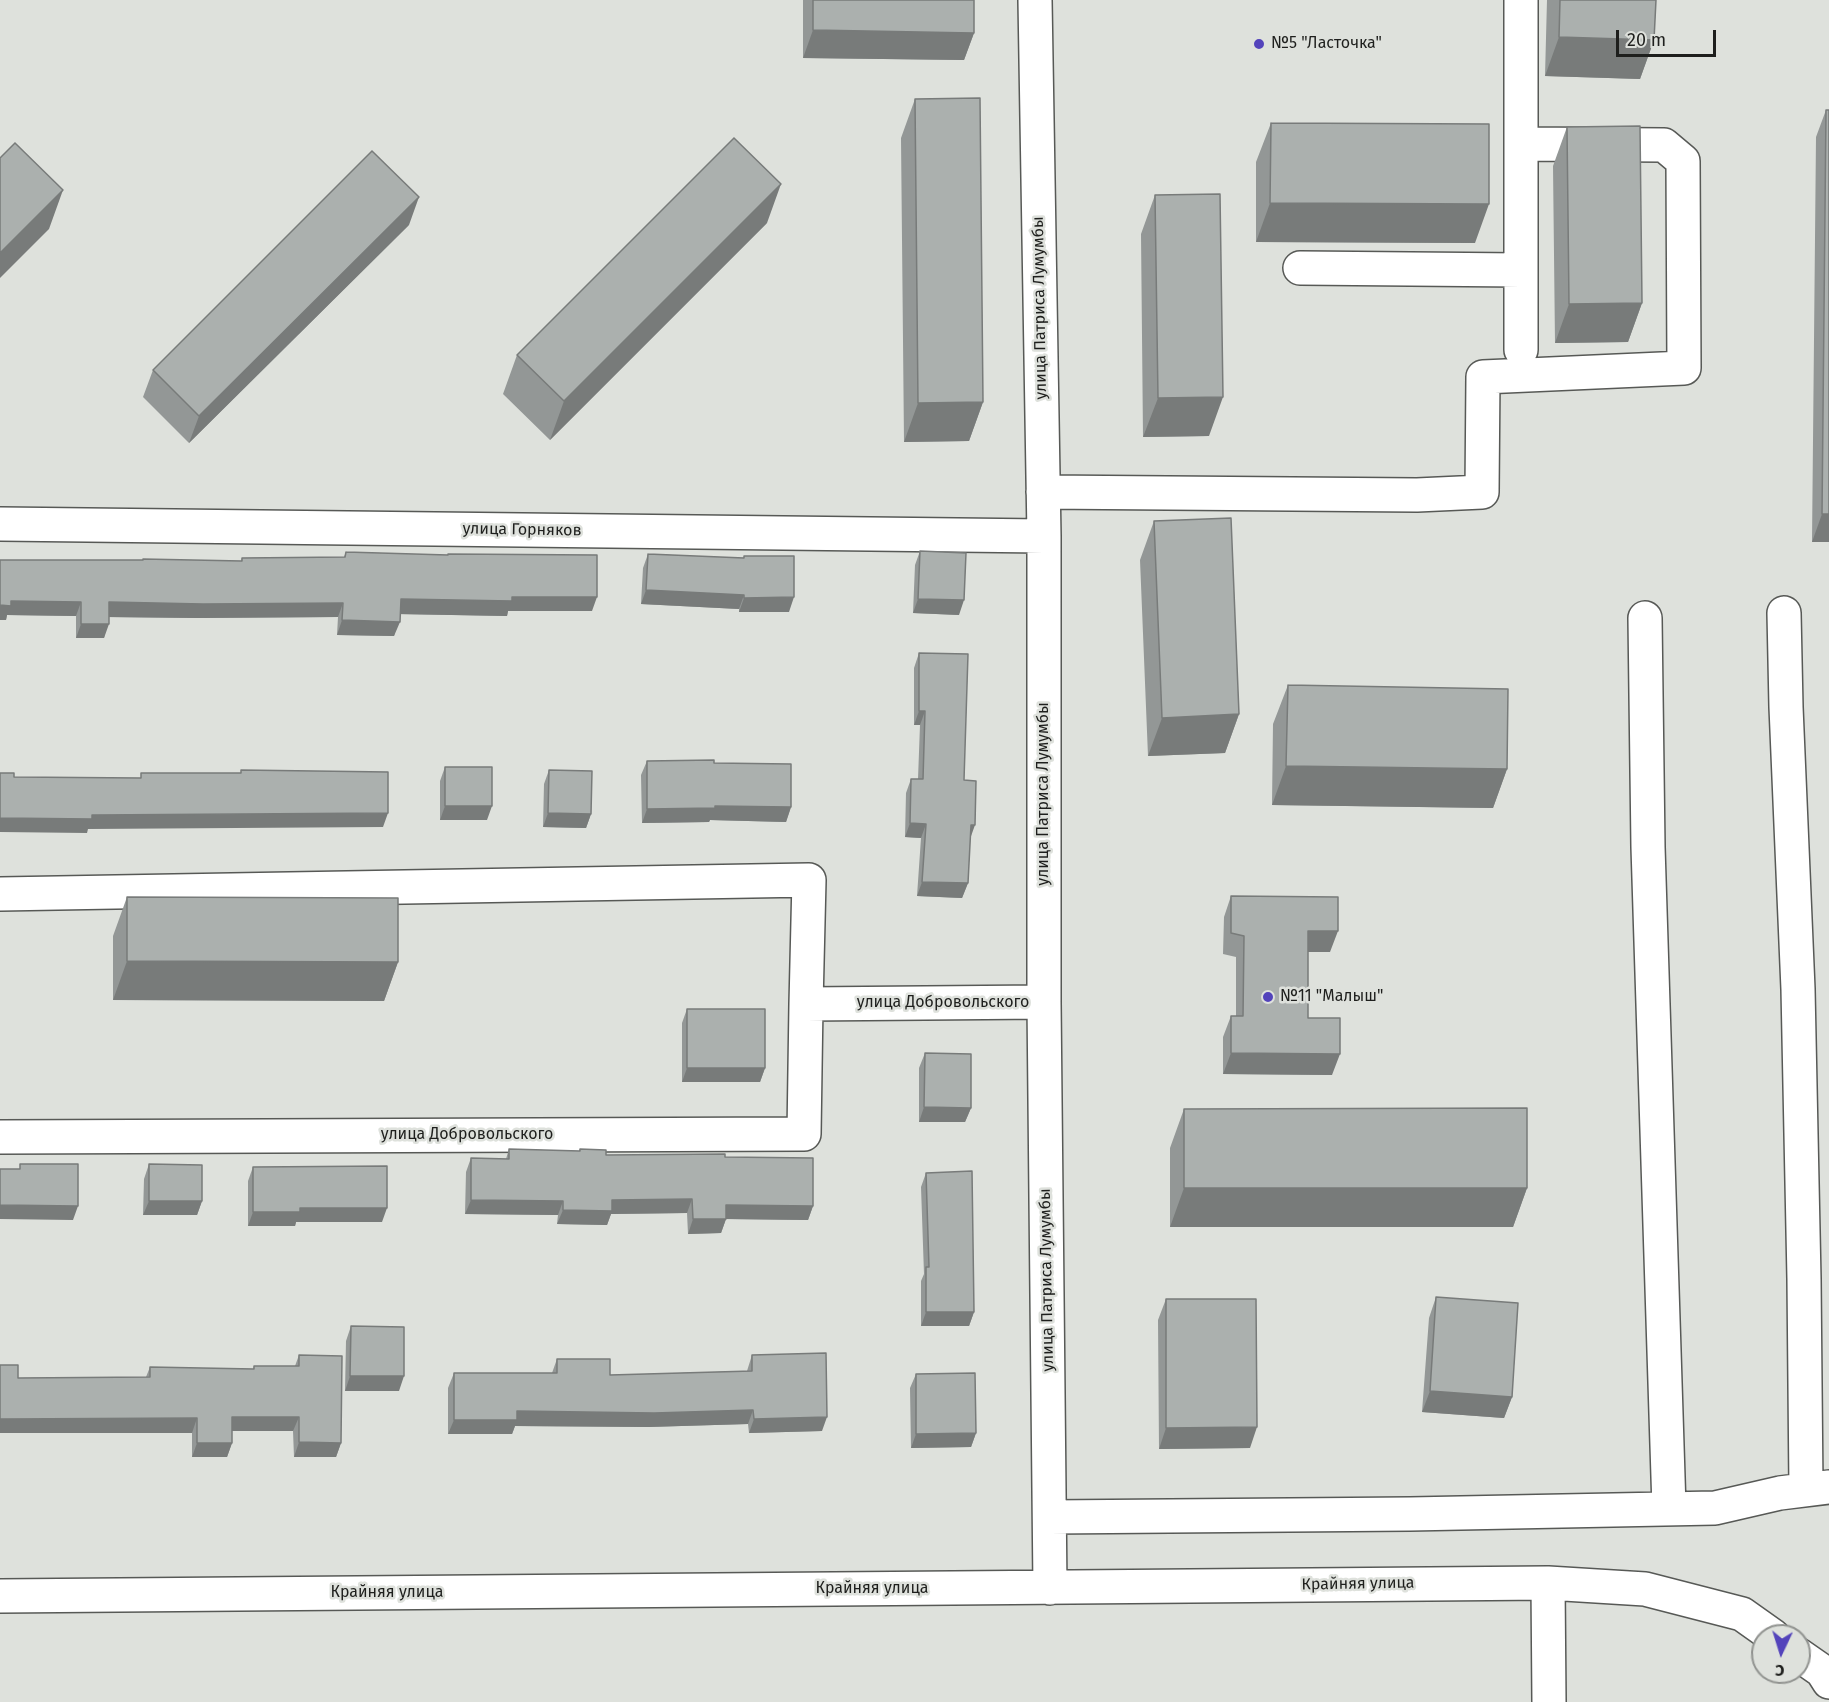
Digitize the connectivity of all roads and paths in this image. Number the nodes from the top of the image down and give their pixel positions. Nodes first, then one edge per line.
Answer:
1 (1035, 0) edge
2 (1521, 0) edge
3 (1521, 144) junction
4 (1300, 268) dead end
5 (1521, 270) junction
6 (1521, 350) dead end
7 (1043, 492) junction
8 (0, 524) edge
9 (1044, 536) junction
10 (1784, 613) dead end
11 (1645, 618) dead end
12 (0, 894) edge
13 (1044, 1002) junction
14 (806, 1004) junction
15 (0, 1137) edge
16 (1817, 1488) edge
17 (1669, 1508) junction
18 (1050, 1517) junction
19 (1548, 1582) junction
20 (1050, 1588) junction
21 (0, 1596) edge
22 (1756, 1624) edge
23 (1811, 1663) edge
24 (1829, 1682) edge
25 (1549, 1702) edge

1 - 7 street, улица Патриса Лумумбы
2 - 3 street
3 - 5 street
3 - 7 street
4 - 5 street
5 - 6 street
7 - 9 street, улица Патриса Лумумбы
8 - 9 street, улица Горняков
9 - 13 street, улица Патриса Лумумбы
10 - 16 street
11 - 17 street
12 - 14 street, улица Добровольского
13 - 14 street, улица Добровольского
13 - 18 street, улица Патриса Лумумбы
14 - 15 street, улица Добровольского
16 - 17 street
17 - 18 street
18 - 20 street, улица Патриса Лумумбы
19 - 20 street, Крайняя улица
19 - 22 street, Крайняя улица
19 - 25 street
20 - 21 street, Крайняя улица
23 - 24 street

